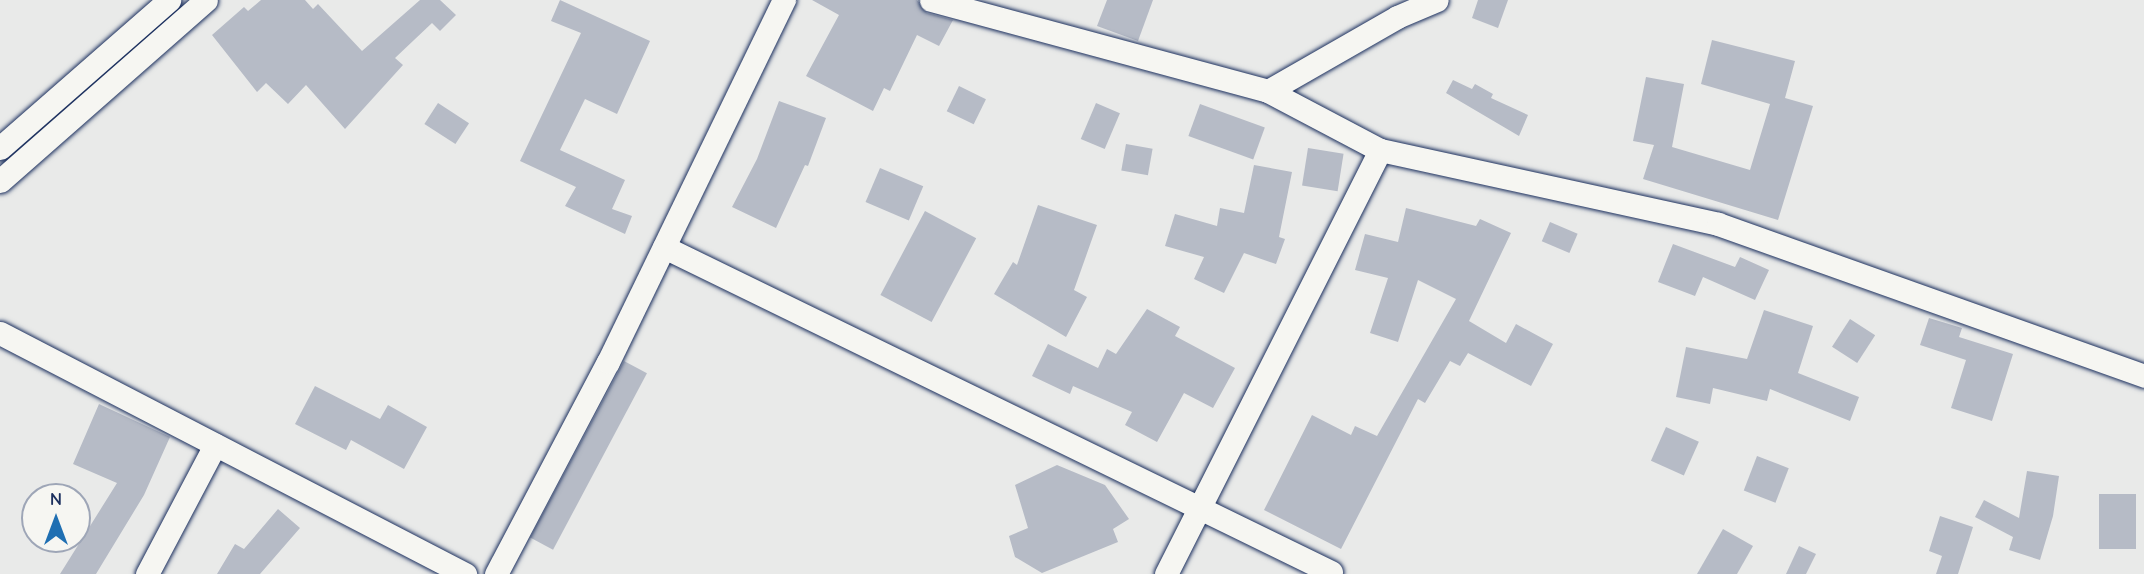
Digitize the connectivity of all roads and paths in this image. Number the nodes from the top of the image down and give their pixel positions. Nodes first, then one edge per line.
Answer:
1 (169, 0) edge
2 (206, 0) edge
3 (784, 0) edge
4 (931, 0) edge
5 (1437, 0) edge
6 (1268, 91) junction
7 (0, 148) edge
8 (1380, 150) junction
9 (0, 181) edge
10 (664, 247) junction
11 (0, 333) edge
12 (2144, 376) edge
13 (215, 445) junction
14 (1202, 507) junction
15 (1331, 572) dead end
16 (147, 574) edge
17 (465, 574) edge
18 (496, 574) edge
19 (1166, 574) edge

1 - 7 street
2 - 9 street
3 - 10 street
4 - 6 street
5 - 6 street
6 - 8 street
8 - 12 street
8 - 14 street
10 - 14 street
10 - 18 street
11 - 13 street
13 - 16 street
13 - 17 street
14 - 15 street
14 - 19 street

